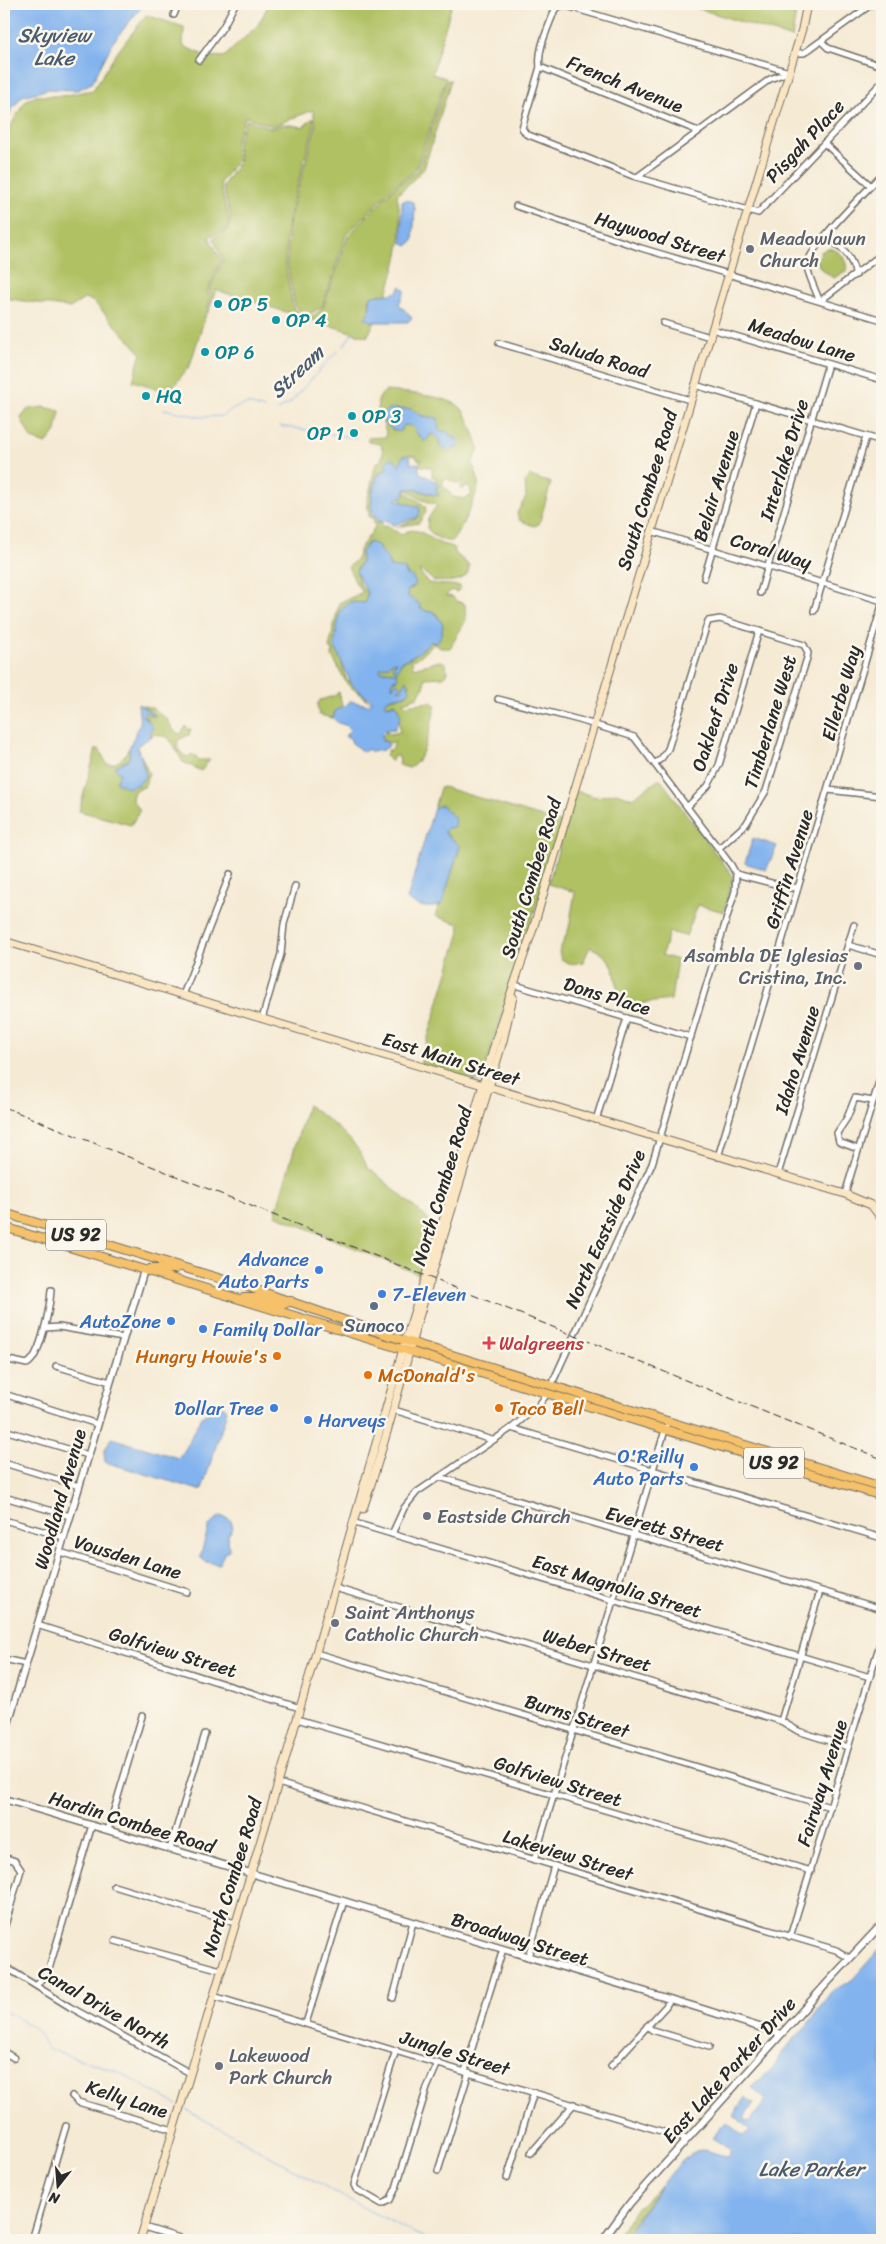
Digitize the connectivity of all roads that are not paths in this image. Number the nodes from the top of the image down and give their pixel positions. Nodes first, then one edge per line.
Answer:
1 (178, 4) edge
2 (235, 4) edge
3 (807, 4) edge
4 (872, 4) edge
5 (174, 15) dead end
6 (822, 42) junction
7 (795, 53) junction
8 (199, 60) dead end
9 (882, 66) edge
10 (540, 67) junction
11 (789, 72) junction
12 (882, 82) edge
13 (698, 131) junction
14 (824, 143) junction
15 (882, 174) edge
16 (637, 178) junction
17 (871, 186) junction
18 (516, 206) dead end
19 (747, 211) junction
20 (823, 239) junction
21 (882, 254) edge
22 (728, 274) junction
23 (856, 275) junction
24 (820, 301) junction
25 (882, 320) edge
26 (663, 322) dead end
27 (712, 329) junction
28 (710, 337) junction
29 (499, 343) dead end
30 (828, 364) junction
31 (882, 380) edge
32 (695, 385) junction
33 (690, 400) junction
34 (756, 403) junction
35 (812, 420) junction
36 (866, 436) junction
37 (882, 441) edge
38 (652, 531) junction
39 (713, 549) junction
40 (768, 566) junction
41 (704, 578) dead end
42 (823, 583) junction
43 (760, 593) dead end
44 (882, 600) edge
45 (882, 605) edge
46 (814, 611) dead end
47 (759, 631) junction
48 (498, 699) dead end
49 (594, 724) junction
50 (655, 763) junction
51 (828, 790) junction
52 (882, 796) edge
53 (688, 806) junction
54 (719, 848) junction
55 (230, 874) dead end
56 (736, 874) junction
57 (295, 886) dead end
58 (797, 887) junction
59 (854, 925) dead end
60 (4, 941) edge
61 (848, 945) junction
62 (882, 955) edge
63 (516, 984) junction
64 (183, 995) junction
65 (627, 1018) junction
66 (262, 1019) junction
67 (691, 1036) junction
68 (882, 1072) edge
69 (485, 1086) junction
70 (873, 1101) junction
71 (596, 1120) junction
72 (661, 1139) junction
73 (858, 1148) junction
74 (718, 1156) junction
75 (778, 1174) junction
76 (845, 1194) junction
77 (4, 1213) edge
78 (881, 1213) edge
79 (4, 1227) edge
80 (113, 1246) junction
81 (144, 1270) junction
82 (194, 1272) junction
83 (51, 1290) dead end
84 (236, 1298) junction
85 (290, 1301) junction
86 (45, 1328) junction
87 (123, 1338) junction
88 (408, 1342) junction
89 (407, 1351) junction
90 (4, 1359) edge
91 (56, 1366) dead end
92 (110, 1382) junction
93 (551, 1386) junction
94 (4, 1394) edge
95 (547, 1394) junction
96 (600, 1401) junction
97 (394, 1410) junction
98 (668, 1422) junction
99 (97, 1424) junction
100 (511, 1428) junction
101 (4, 1430) edge
102 (665, 1430) junction
103 (492, 1440) junction
104 (88, 1455) junction
105 (796, 1461) junction
106 (4, 1463) edge
107 (794, 1469) junction
108 (653, 1470) junction
109 (440, 1477) junction
110 (79, 1486) junction
111 (882, 1487) edge
112 (4, 1496) edge
113 (882, 1496) edge
114 (70, 1516) junction
115 (4, 1520) edge
116 (354, 1523) junction
117 (392, 1534) junction
118 (632, 1536) junction
119 (64, 1537) junction
120 (882, 1538) edge
121 (60, 1552) junction
122 (335, 1588) junction
123 (820, 1591) junction
124 (187, 1592) dead end
125 (613, 1600) junction
126 (882, 1609) edge
127 (37, 1625) junction
128 (882, 1637) edge
129 (316, 1653) junction
130 (800, 1656) junction
131 (4, 1659) edge
132 (26, 1664) junction
133 (593, 1665) junction
134 (870, 1677) junction
135 (300, 1708) junction
136 (142, 1716) dead end
137 (297, 1719) junction
138 (781, 1721) junction
139 (573, 1730) junction
140 (204, 1734) dead end
141 (4, 1737) edge
142 (848, 1747) junction
143 (278, 1783) junction
144 (553, 1795) junction
145 (4, 1798) edge
146 (830, 1807) junction
147 (92, 1825) junction
148 (108, 1830) junction
149 (170, 1849) junction
150 (4, 1857) edge
151 (534, 1860) junction
152 (554, 1866) junction
153 (810, 1871) junction
154 (250, 1874) junction
155 (114, 1886) dead end
156 (344, 1901) junction
157 (414, 1922) junction
158 (236, 1923) junction
159 (882, 1924) edge
160 (4, 1929) edge
161 (790, 1937) junction
162 (115, 1941) dead end
163 (502, 1949) junction
164 (528, 1957) junction
165 (849, 1958) junction
166 (4, 1966) edge
167 (221, 1970) junction
168 (37, 1985) junction
169 (213, 1996) junction
170 (393, 1998) dead end
171 (670, 1999) junction
172 (306, 2023) junction
173 (647, 2026) junction
174 (780, 2034) junction
175 (709, 2047) dead end
176 (396, 2050) junction
177 (4, 2052) edge
178 (14, 2058) dead end
179 (438, 2063) junction
180 (611, 2066) dead end
181 (467, 2072) junction
182 (190, 2073) junction
183 (534, 2092) junction
184 (72, 2096) dead end
185 (574, 2104) junction
186 (66, 2126) dead end
187 (173, 2130) junction
188 (687, 2139) junction
189 (531, 2153) dead end
190 (438, 2171) dead end
191 (507, 2178) dead end
192 (144, 2227) junction
193 (32, 2240) edge
194 (140, 2240) edge
195 (186, 2240) edge
196 (603, 2240) edge

1 - 5 street
2 - 8 street
3 - 7 main road, South Combee Road
4 - 6 street
6 - 7 street
6 - 9 street
7 - 11 main road, South Combee Road
10 - 11 street
10 - 13 street, French Avenue
10 - 16 street
11 - 13 street
11 - 19 main road, South Combee Road
12 - 14 street, Pisgah Place
13 - 16 street
14 - 17 street
14 - 19 street, Pisgah Place
15 - 17 street
16 - 19 street
17 - 20 street
18 - 22 street, Haywood Street
19 - 22 main road, South Combee Road
20 - 23 street
20 - 24 street
21 - 23 street
22 - 24 street, Haywood Street
22 - 27 main road, South Combee Road
23 - 24 street
24 - 25 street, Haywood Street
26 - 28 street
27 - 28 main road, South Combee Road
27 - 30 street, Meadow Lane
28 - 32 main road, South Combee Road
29 - 33 street, Saluda Road
30 - 31 street, Meadow Lane
30 - 35 street, Interlake Drive
32 - 33 main road, South Combee Road
32 - 34 street
33 - 38 main road, South Combee Road
34 - 35 street
34 - 39 street, Belair Avenue
35 - 36 street
35 - 40 street, Interlake Drive
36 - 37 street
36 - 42 street
38 - 39 street, Coral Way
38 - 49 main road, South Combee Road
39 - 40 street, Coral Way
39 - 41 street, Belair Avenue
40 - 42 street, Coral Way
40 - 43 street, Interlake Drive
42 - 44 street, Coral Way
42 - 46 street
45 - 51 street, Ellerbe Way
47 - 50 street
47 - 53 street, Oakleaf Drive
47 - 54 street, Timberlane West
48 - 49 street
49 - 50 street
49 - 63 main road, South Combee Road
50 - 53 street
51 - 52 street
51 - 58 street, Griffin Avenue
53 - 54 street
54 - 56 street
55 - 64 street
56 - 58 street
56 - 67 street, North Eastside Drive
57 - 66 street
58 - 74 street, Griffin Avenue
59 - 61 street, Idaho Avenue
60 - 64 main road, East Main Street
61 - 62 street
61 - 75 street, Idaho Avenue
63 - 65 street, Dons Place
63 - 69 main road, South Combee Road
64 - 66 main road, East Main Street
65 - 67 street, Dons Place
65 - 71 street
66 - 69 main road, East Main Street
67 - 72 street, North Eastside Drive
68 - 70 street
69 - 71 main road, East Main Street
69 - 88 main road, North Combee Road
70 - 73 street
70 - 73 street
71 - 72 main road, East Main Street
72 - 74 main road, East Main Street
72 - 93 street, North Eastside Drive
73 - 76 street
74 - 75 main road, East Main Street
75 - 76 main road, East Main Street
76 - 78 main road, East Main Street
77 - 80 main road, US 92
79 - 81 main road, US 92
80 - 81 main road
80 - 82 main road, US 92
81 - 82 main road
81 - 84 main road, US 92
81 - 87 street, Woodland Avenue
82 - 85 main road, US 92
83 - 86 street
84 - 85 main road
84 - 89 main road, US 92
85 - 88 main road, US 92
86 - 87 street
86 - 90 street
87 - 92 street, Woodland Avenue
88 - 89 main road, North Combee Road
88 - 93 main road, US 92
89 - 95 main road, US 92
89 - 97 main road, North Combee Road
89 - 116 main road, North Combee Road
91 - 92 street
92 - 99 street, Woodland Avenue
93 - 96 main road, US 92
94 - 99 street
95 - 96 main road
95 - 100 street
95 - 102 main road, US 92
96 - 98 main road, US 92
97 - 103 street
97 - 116 main road, North Combee Road
98 - 102 street
98 - 105 main road, US 92
99 - 104 street, Woodland Avenue
100 - 103 street
100 - 108 street
101 - 104 street
102 - 107 main road, US 92
102 - 108 street
103 - 109 street
104 - 110 street, Woodland Avenue
105 - 107 main road
105 - 111 main road, US 92
106 - 110 street
107 - 113 main road, US 92
108 - 118 street
108 - 120 street
109 - 117 street
109 - 118 street, Everett Street
110 - 114 street, Woodland Avenue
112 - 114 street
114 - 119 street, Woodland Avenue
115 - 119 street
116 - 117 street, East Magnolia Street
116 - 122 main road, North Combee Road
117 - 125 street, East Magnolia Street
118 - 123 street, Everett Street
118 - 125 street
119 - 121 street, Woodland Avenue
121 - 124 street, Vousden Lane
121 - 127 street, Woodland Avenue
122 - 129 main road, North Combee Road
122 - 133 street, Weber Street
123 - 126 street, Everett Street
123 - 130 street
125 - 130 street, East Magnolia Street
125 - 133 street
127 - 132 street, Woodland Avenue
127 - 135 street, Golfview Street
128 - 134 street, Fairway Avenue
129 - 135 main road, North Combee Road
129 - 139 street, Burns Street
130 - 134 street, East Magnolia Street
130 - 138 street
131 - 132 street
132 - 141 street, Woodland Avenue
133 - 138 street, Weber Street
133 - 139 street
134 - 142 street, Fairway Avenue
135 - 137 main road, North Combee Road
136 - 148 street
137 - 143 main road, North Combee Road
137 - 144 street, Golfview Street
138 - 142 street, Weber Street
139 - 144 street
139 - 146 street, Burns Street
140 - 149 street
142 - 146 street, Fairway Avenue
143 - 151 street, Lakeview Street
143 - 154 main road, North Combee Road
144 - 151 street
144 - 153 street, Golfview Street
145 - 147 street, Hardin Combee Road
146 - 153 street, Fairway Avenue
147 - 148 street, Hardin Combee Road
147 - 168 street
148 - 149 street, Hardin Combee Road
149 - 154 street, Hardin Combee Road
150 - 160 street
151 - 152 street, Lakeview Street
152 - 161 street, Lakeview Street
152 - 164 street
153 - 161 street, Fairway Avenue
154 - 156 street, Broadway Street
154 - 158 main road, North Combee Road
155 - 158 street
156 - 157 street, Broadway Street
156 - 172 street
157 - 163 street, Broadway Street
157 - 170 street
158 - 167 main road, North Combee Road
159 - 165 street, East Lake Parker Drive
161 - 165 street, Lakeview Street
162 - 167 street
163 - 164 street, Broadway Street
163 - 181 street
164 - 171 street, Broadway Street
165 - 174 street, East Lake Parker Drive
166 - 168 street, Canal Drive North
167 - 169 main road, North Combee Road
168 - 182 street, Canal Drive North
169 - 172 street, Jungle Street
169 - 182 main road, North Combee Road
171 - 173 street
171 - 174 street, Broadway Street
172 - 176 street, Jungle Street
173 - 175 street
173 - 180 street
174 - 188 street, East Lake Parker Drive
176 - 179 street, Jungle Street
176 - 179 street
177 - 178 street
179 - 181 street, Jungle Street
181 - 183 street, Jungle Street
181 - 190 street
182 - 187 main road, North Combee Road
183 - 185 street, Jungle Street
183 - 191 street
184 - 187 street, Kelly Lane
185 - 188 street, Jungle Street
185 - 189 street
186 - 193 street
187 - 192 main road, North Combee Road
188 - 196 street, East Lake Parker Drive
192 - 194 main road, North Combee Road
192 - 195 street

